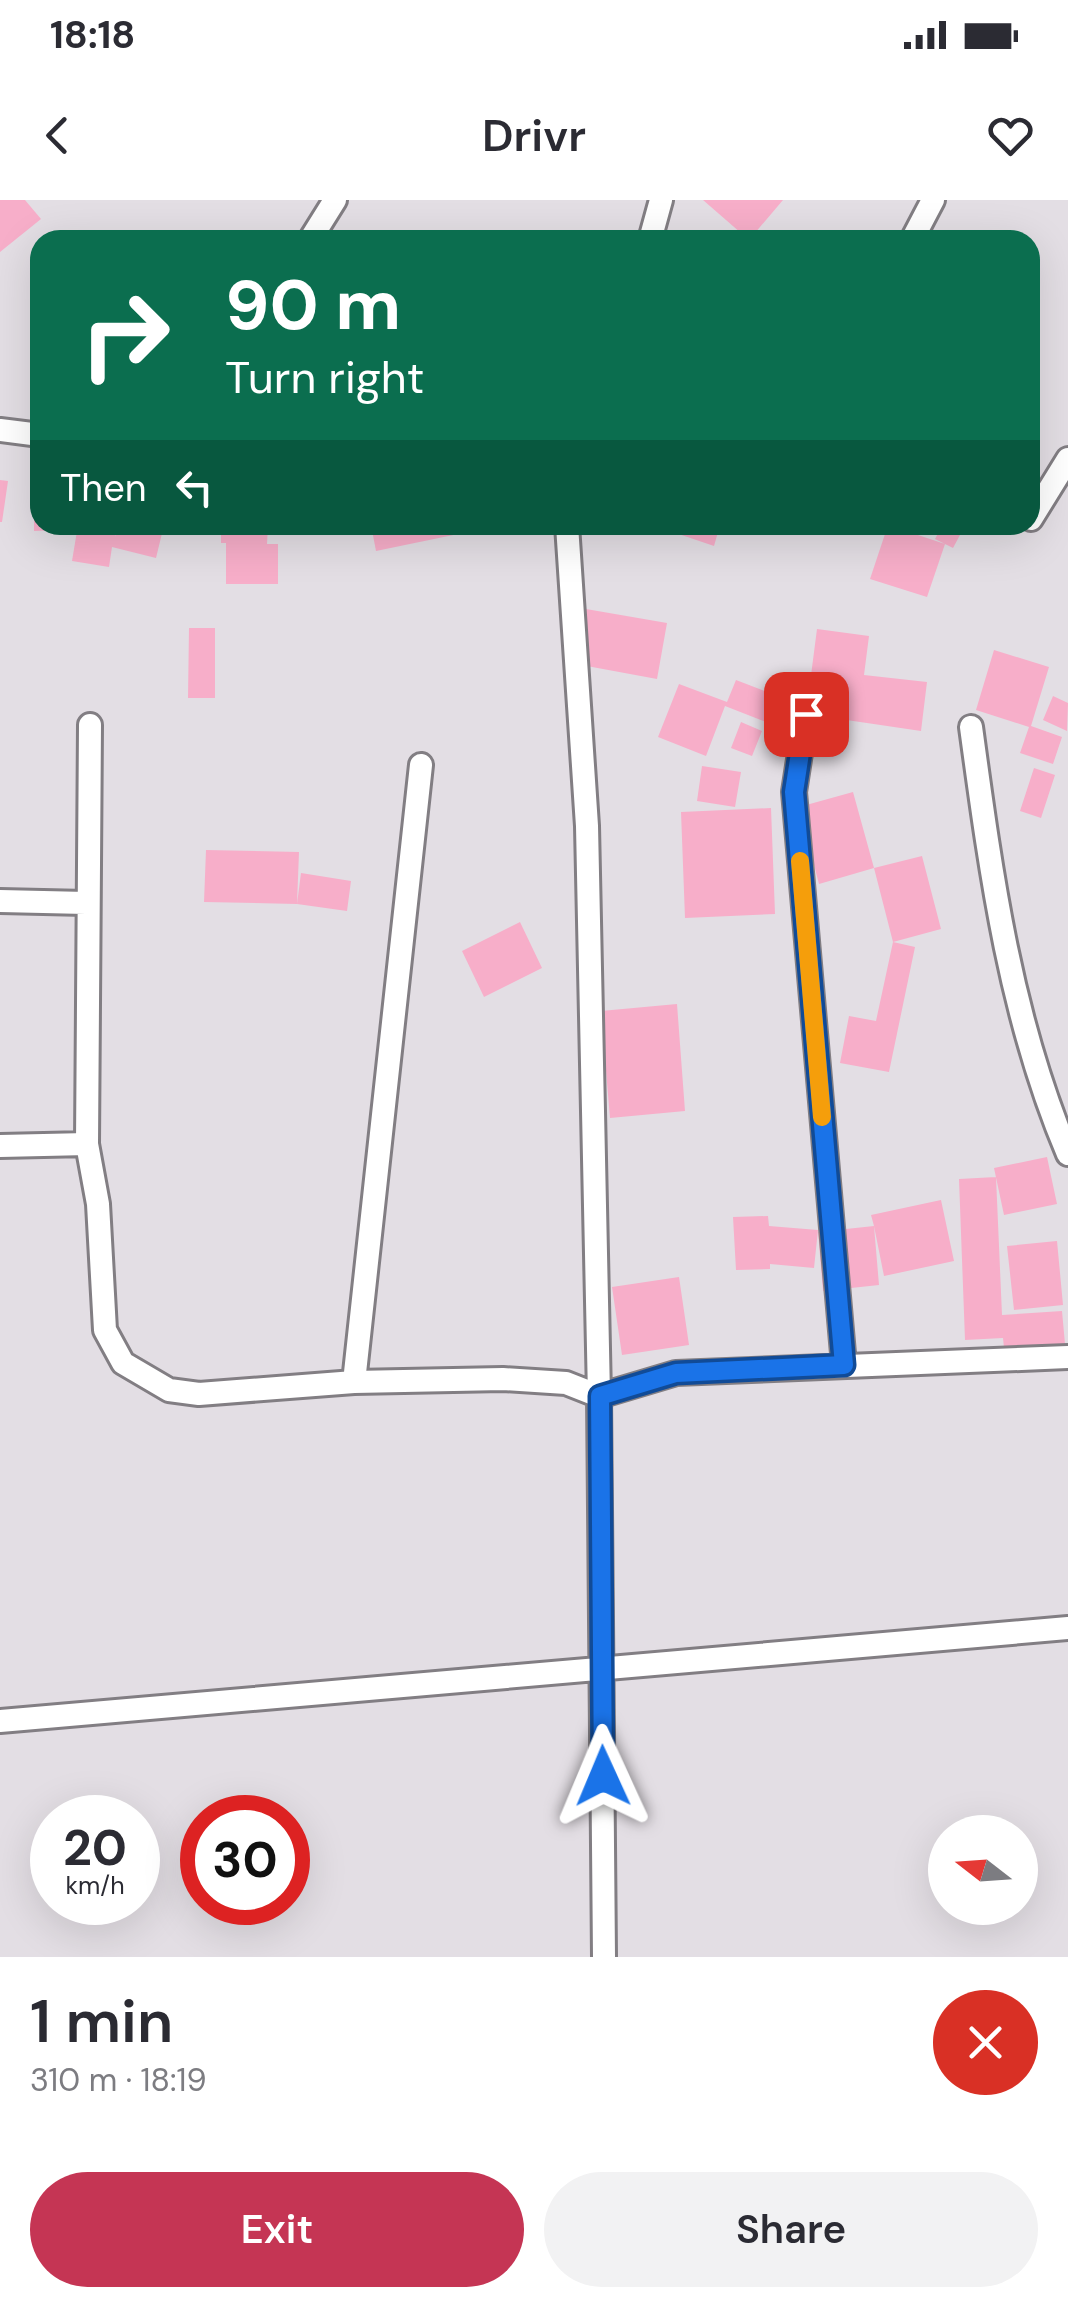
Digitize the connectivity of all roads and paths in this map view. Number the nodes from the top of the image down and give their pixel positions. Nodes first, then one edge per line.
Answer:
1 (335, 200) edge
2 (662, 200) edge
3 (933, 200) edge
4 (316, 230) edge
5 (653, 230) edge
6 (917, 230) edge
7 (0, 430) edge
8 (30, 434) edge
9 (1068, 460) edge
10 (1040, 504) edge
11 (569, 535) edge
12 (806, 714) dead end
13 (90, 725) dead end
14 (971, 727) dead end
15 (421, 765) dead end
16 (0, 900) edge
17 (86, 902) junction
18 (87, 1144) junction
19 (0, 1146) edge
20 (1068, 1154) edge
21 (1068, 1357) edge
22 (844, 1365) junction
23 (354, 1382) junction
24 (600, 1396) junction
25 (1068, 1628) edge
26 (602, 1668) junction
27 (0, 1721) edge
28 (604, 1957) edge

1 - 4 street
2 - 5 street
3 - 6 street
7 - 8 street
9 - 10 street
11 - 24 street
12 - 22 street
13 - 17 street
14 - 20 street
15 - 23 street
16 - 17 street
17 - 18 street
18 - 19 street
18 - 23 street
21 - 22 street
22 - 24 street
23 - 24 street
24 - 26 street
25 - 26 street
26 - 27 street
26 - 28 street

